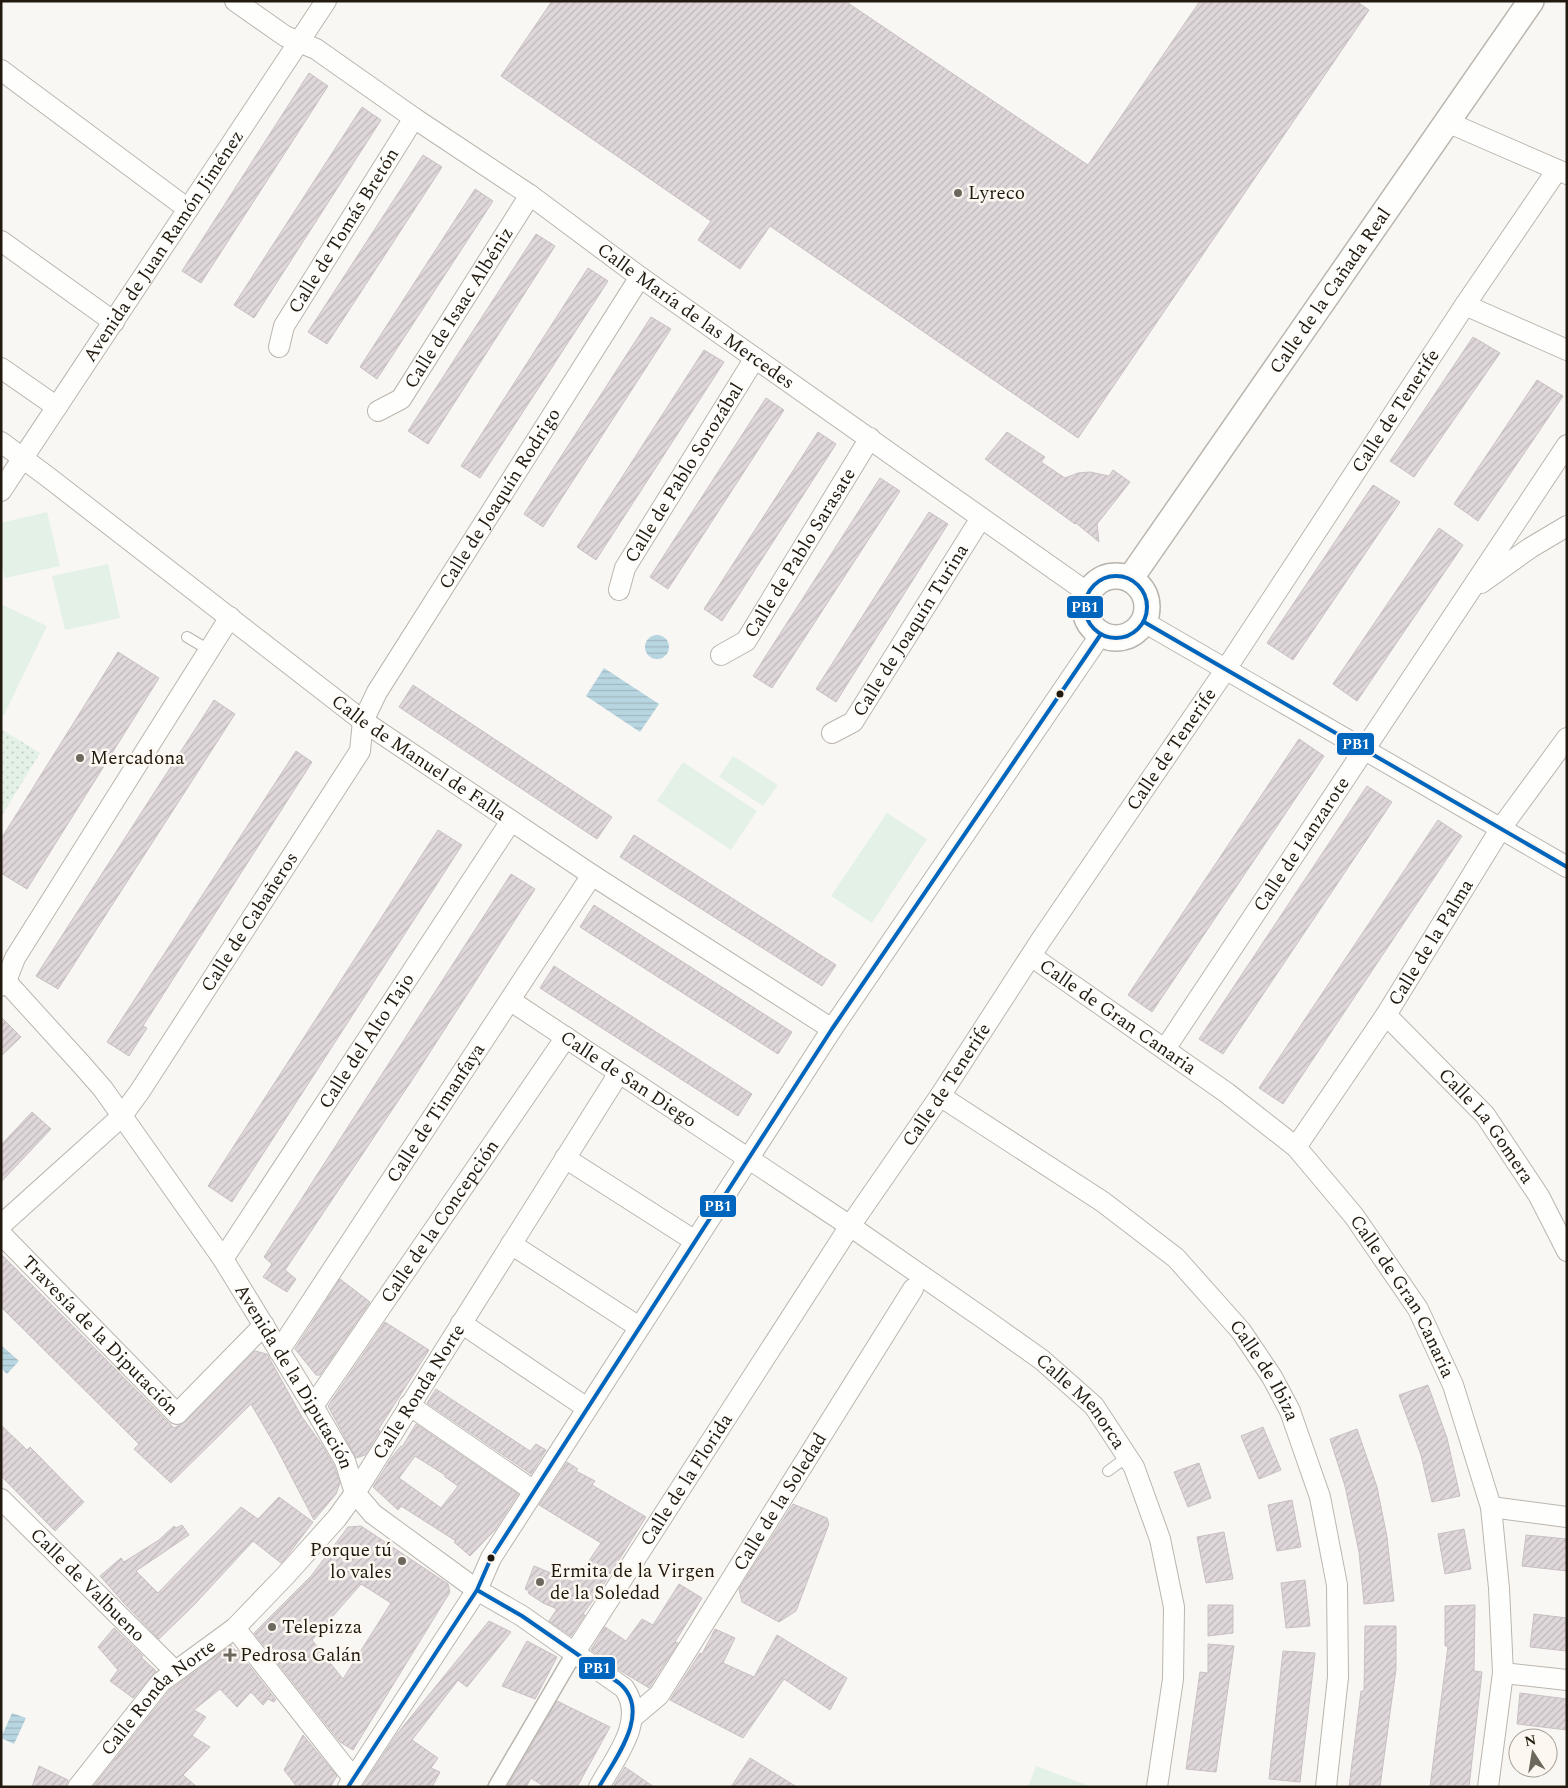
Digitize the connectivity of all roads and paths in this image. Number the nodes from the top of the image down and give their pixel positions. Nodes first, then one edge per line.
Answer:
1 (235, 1) edge
2 (326, 1) edge
3 (1531, 1) edge
4 (300, 42) junction
5 (1, 70) edge
6 (414, 118) junction
7 (1447, 122) junction
8 (1562, 172) edge
9 (530, 195) junction
10 (188, 209) junction
11 (1, 241) edge
12 (640, 277) junction
13 (1465, 305) junction
14 (114, 322) junction
15 (279, 346) dead end
16 (1567, 350) edge
17 (755, 358) junction
18 (1, 368) edge
19 (57, 408) junction
20 (378, 411) dead end
21 (870, 438) junction
22 (1, 442) edge
23 (1567, 445) edge
24 (24, 459) junction
25 (1, 491) edge
26 (981, 518) junction
27 (1567, 526) edge
28 (1130, 579) junction
29 (619, 590) dead end
30 (1471, 590) junction
31 (1088, 593) junction
32 (230, 617) junction
33 (1144, 622) junction
34 (1100, 634) junction
35 (186, 637) dead end
36 (209, 650) junction
37 (720, 655) dead end
38 (1226, 669) junction
39 (363, 721) junction
40 (832, 733) dead end
41 (1567, 738) edge
42 (1365, 750) junction
43 (511, 821) junction
44 (1501, 828) junction
45 (1567, 866) edge
46 (592, 875) junction
47 (1031, 956) junction
48 (3, 981) edge
49 (511, 1001) junction
50 (1386, 1015) junction
51 (832, 1029) junction
52 (566, 1037) junction
53 (1166, 1049) junction
54 (619, 1073) junction
55 (940, 1096) junction
56 (121, 1117) junction
57 (1296, 1147) junction
58 (565, 1158) junction
59 (748, 1158) junction
60 (1, 1225) edge
61 (850, 1226) junction
62 (1, 1234) edge
63 (695, 1241) junction
64 (512, 1244) junction
65 (1567, 1250) edge
66 (223, 1259) junction
67 (922, 1286) junction
68 (461, 1323) junction
69 (264, 1325) junction
70 (639, 1327) junction
71 (279, 1351) junction
72 (409, 1405) junction
73 (313, 1406) junction
74 (587, 1408) junction
75 (1127, 1457) junction
76 (1108, 1471) dead end
77 (534, 1491) junction
78 (355, 1493) junction
79 (1, 1499) edge
80 (1491, 1507) junction
81 (1567, 1516) edge
82 (477, 1590) junction
83 (235, 1628) junction
84 (575, 1652) junction
85 (175, 1671) junction
86 (1503, 1673) junction
87 (1567, 1680) edge
88 (633, 1717) junction
89 (350, 1782) edge
90 (78, 1787) edge
91 (496, 1787) edge
92 (598, 1787) edge
93 (1157, 1787) edge
94 (1326, 1787) edge
95 (1488, 1787) edge

1 - 4 street, Calle María de las Mercedes
2 - 4 street, Avenida de Juan Ramón Jiménez
3 - 7 street, Calle de la Cañada Real
4 - 6 street, Calle María de las Mercedes
4 - 10 street, Avenida de Juan Ramón Jiménez
5 - 10 street
6 - 9 street, Calle María de las Mercedes
6 - 15 street, Calle de Tomás Bretón
7 - 8 street
7 - 28 street, Calle de la Cañada Real
8 - 13 street, Calle de Tenerife
9 - 12 street, Calle María de las Mercedes
9 - 20 street, Calle de Isaac Albéniz
10 - 14 street, Avenida de Juan Ramón Jiménez
11 - 14 street
12 - 17 street, Calle María de las Mercedes
12 - 39 street, Calle de Joaquín Rodrigo
13 - 16 street
13 - 38 street, Calle de Tenerife
14 - 19 street, Avenida de Juan Ramón Jiménez
17 - 21 street, Calle María de las Mercedes
17 - 29 street, Calle de Pablo Sorozábal
18 - 19 street
19 - 24 street, Avenida de Juan Ramón Jiménez
21 - 26 street, Calle María de las Mercedes
21 - 37 street, Calle de Pablo Sarasate
22 - 24 street, Calle de Manuel de Falla
23 - 30 street, Calle de Lanzarote
24 - 25 street, Avenida de Juan Ramón Jiménez
24 - 32 street, Calle de Manuel de Falla
26 - 31 street, Calle María de las Mercedes
26 - 40 street, Calle de Joaquín Turina
27 - 30 street, Calle de Lanzarote
28 - 31 street
28 - 33 street
30 - 42 street, Calle de Lanzarote
31 - 34 street
32 - 36 street
32 - 39 street, Calle de Manuel de Falla
33 - 34 street
33 - 38 street
34 - 51 street
35 - 36 lane
36 - 48 street
38 - 42 street
38 - 47 street, Calle de Tenerife
39 - 43 street, Calle de Manuel de Falla
39 - 56 street, Calle de Cabañeros
41 - 44 street, Calle de la Palma
42 - 44 street
42 - 53 street, Calle de Lanzarote
43 - 46 street, Calle de Manuel de Falla
43 - 66 street, Calle del Alto Tajo
44 - 45 street
44 - 50 street, Calle de la Palma
46 - 49 street, Calle de Timanfaya
46 - 51 street, Calle de Manuel de Falla
47 - 53 street, Calle de Gran Canaria
47 - 55 street, Calle de Tenerife
48 - 56 street, Avenida de la Diputación
49 - 52 street, Calle de San Diego
49 - 71 street, Calle de Timanfaya
50 - 57 street, Calle de la Palma
50 - 65 street, Calle La Gomera
51 - 59 street
52 - 54 street, Calle de San Diego
52 - 73 street, Calle de la Concepción
53 - 57 street, Calle de Gran Canaria
54 - 58 street, Calle Ronda Norte
54 - 59 street, Calle de San Diego
55 - 61 street, Calle de Tenerife
55 - 94 street, Calle de Ibiza
56 - 60 street, Calle de Cabañeros
56 - 66 street, Avenida de la Diputación
57 - 80 street, Calle de Gran Canaria
58 - 63 street
58 - 64 street, Calle Ronda Norte
59 - 61 street, Calle Menorca
59 - 63 street
61 - 67 street, Calle Menorca
61 - 84 street, Calle de la Florida
62 - 69 street, Travesía de la Diputación
63 - 70 street
64 - 68 street, Calle Ronda Norte
64 - 70 street
66 - 69 street, Avenida de la Diputación
67 - 75 street, Calle Menorca
67 - 88 street, Calle de la Soledad
68 - 72 street, Calle Ronda Norte
68 - 74 street
69 - 71 street, Avenida de la Diputación
70 - 74 street
71 - 73 street, Avenida de la Diputación
72 - 77 street
72 - 78 street, Calle Ronda Norte
73 - 78 street, Avenida de la Diputación
74 - 77 street
75 - 76 lane
75 - 93 street, Calle Menorca
77 - 82 street
78 - 82 street, Avenida de la Diputación
78 - 83 street, Calle Ronda Norte
79 - 85 street, Calle de Valbueno
80 - 81 street
80 - 86 street, Calle de Gran Canaria
82 - 84 street, Avenida de la Diputación
82 - 89 street
83 - 85 street, Calle Ronda Norte
83 - 89 street
84 - 88 street, Avenida de la Diputación
84 - 91 street, Calle de la Florida
85 - 90 street, Calle Ronda Norte
86 - 87 street
86 - 95 street, Calle de Gran Canaria
88 - 92 street

